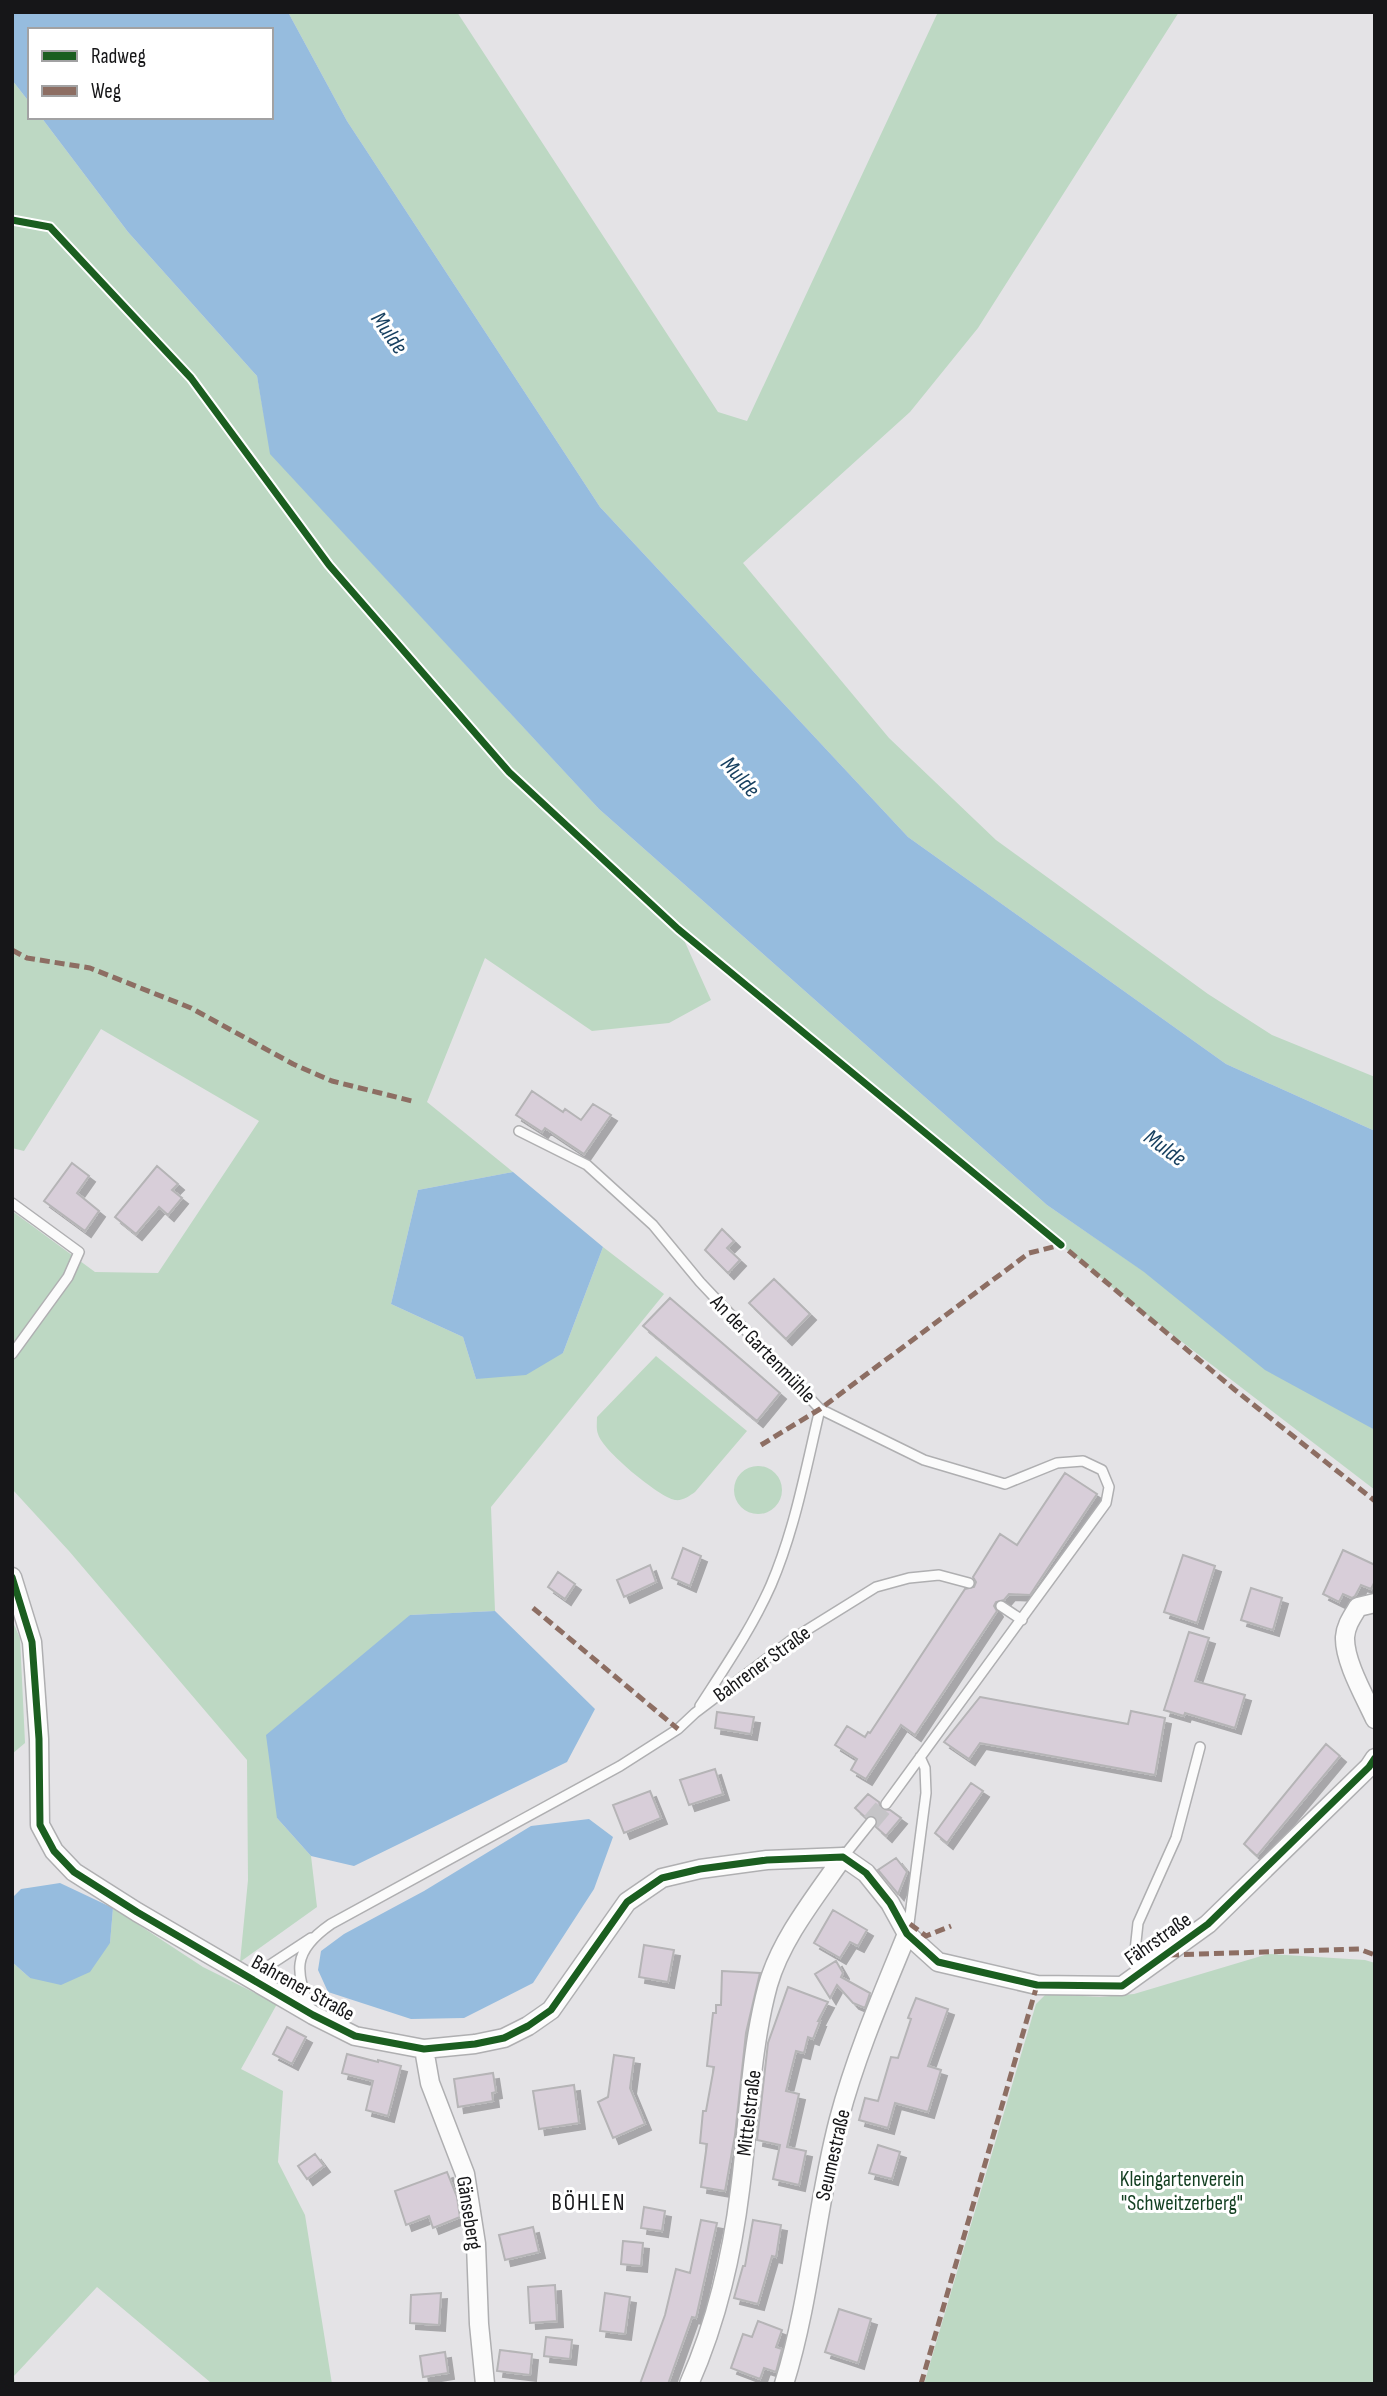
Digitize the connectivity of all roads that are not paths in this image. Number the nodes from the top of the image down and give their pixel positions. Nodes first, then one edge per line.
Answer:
1 (519, 1131) dead end
2 (12, 1203) edge
3 (12, 1354) edge
4 (820, 1409) junction
5 (12, 1577) edge
6 (969, 1583) dead end
7 (1375, 1603) edge
8 (1001, 1606) dead end
9 (1023, 1620) junction
10 (695, 1713) junction
11 (1375, 1719) edge
12 (1200, 1747) dead end
13 (920, 1757) junction
14 (1375, 1758) edge
15 (886, 1804) tunnel mouth
16 (871, 1822) tunnel mouth
17 (843, 1857) junction
18 (907, 1934) junction
19 (313, 1937) junction
20 (1136, 1975) junction
21 (250, 1978) junction
22 (313, 2015) junction
23 (424, 2049) junction
24 (485, 2384) edge
25 (689, 2384) edge
26 (784, 2384) edge

1 - 4 lane, An der Gartenmühle
2 - 3 lane
4 - 9 lane
4 - 10 lane, An der Gartenmühle
5 - 21 street, Bahrener Straße
6 - 10 lane, Bahrener Straße
7 - 11 street
8 - 9 lane
9 - 13 lane
10 - 19 lane, Bahrener Straße
12 - 20 lane
13 - 15 lane
13 - 18 lane
14 - 20 street, Fährstraße
16 - 17 lane
17 - 18 street
17 - 23 street, Bahrener Straße
17 - 25 street, Mittelstraße
18 - 20 street, Fährstraße
18 - 26 street, Seumestraße
19 - 21 lane
19 - 22 lane, Bahrener Straße
21 - 22 street, Bahrener Straße
22 - 23 street, Bahrener Straße
23 - 24 street, Gänseberg

